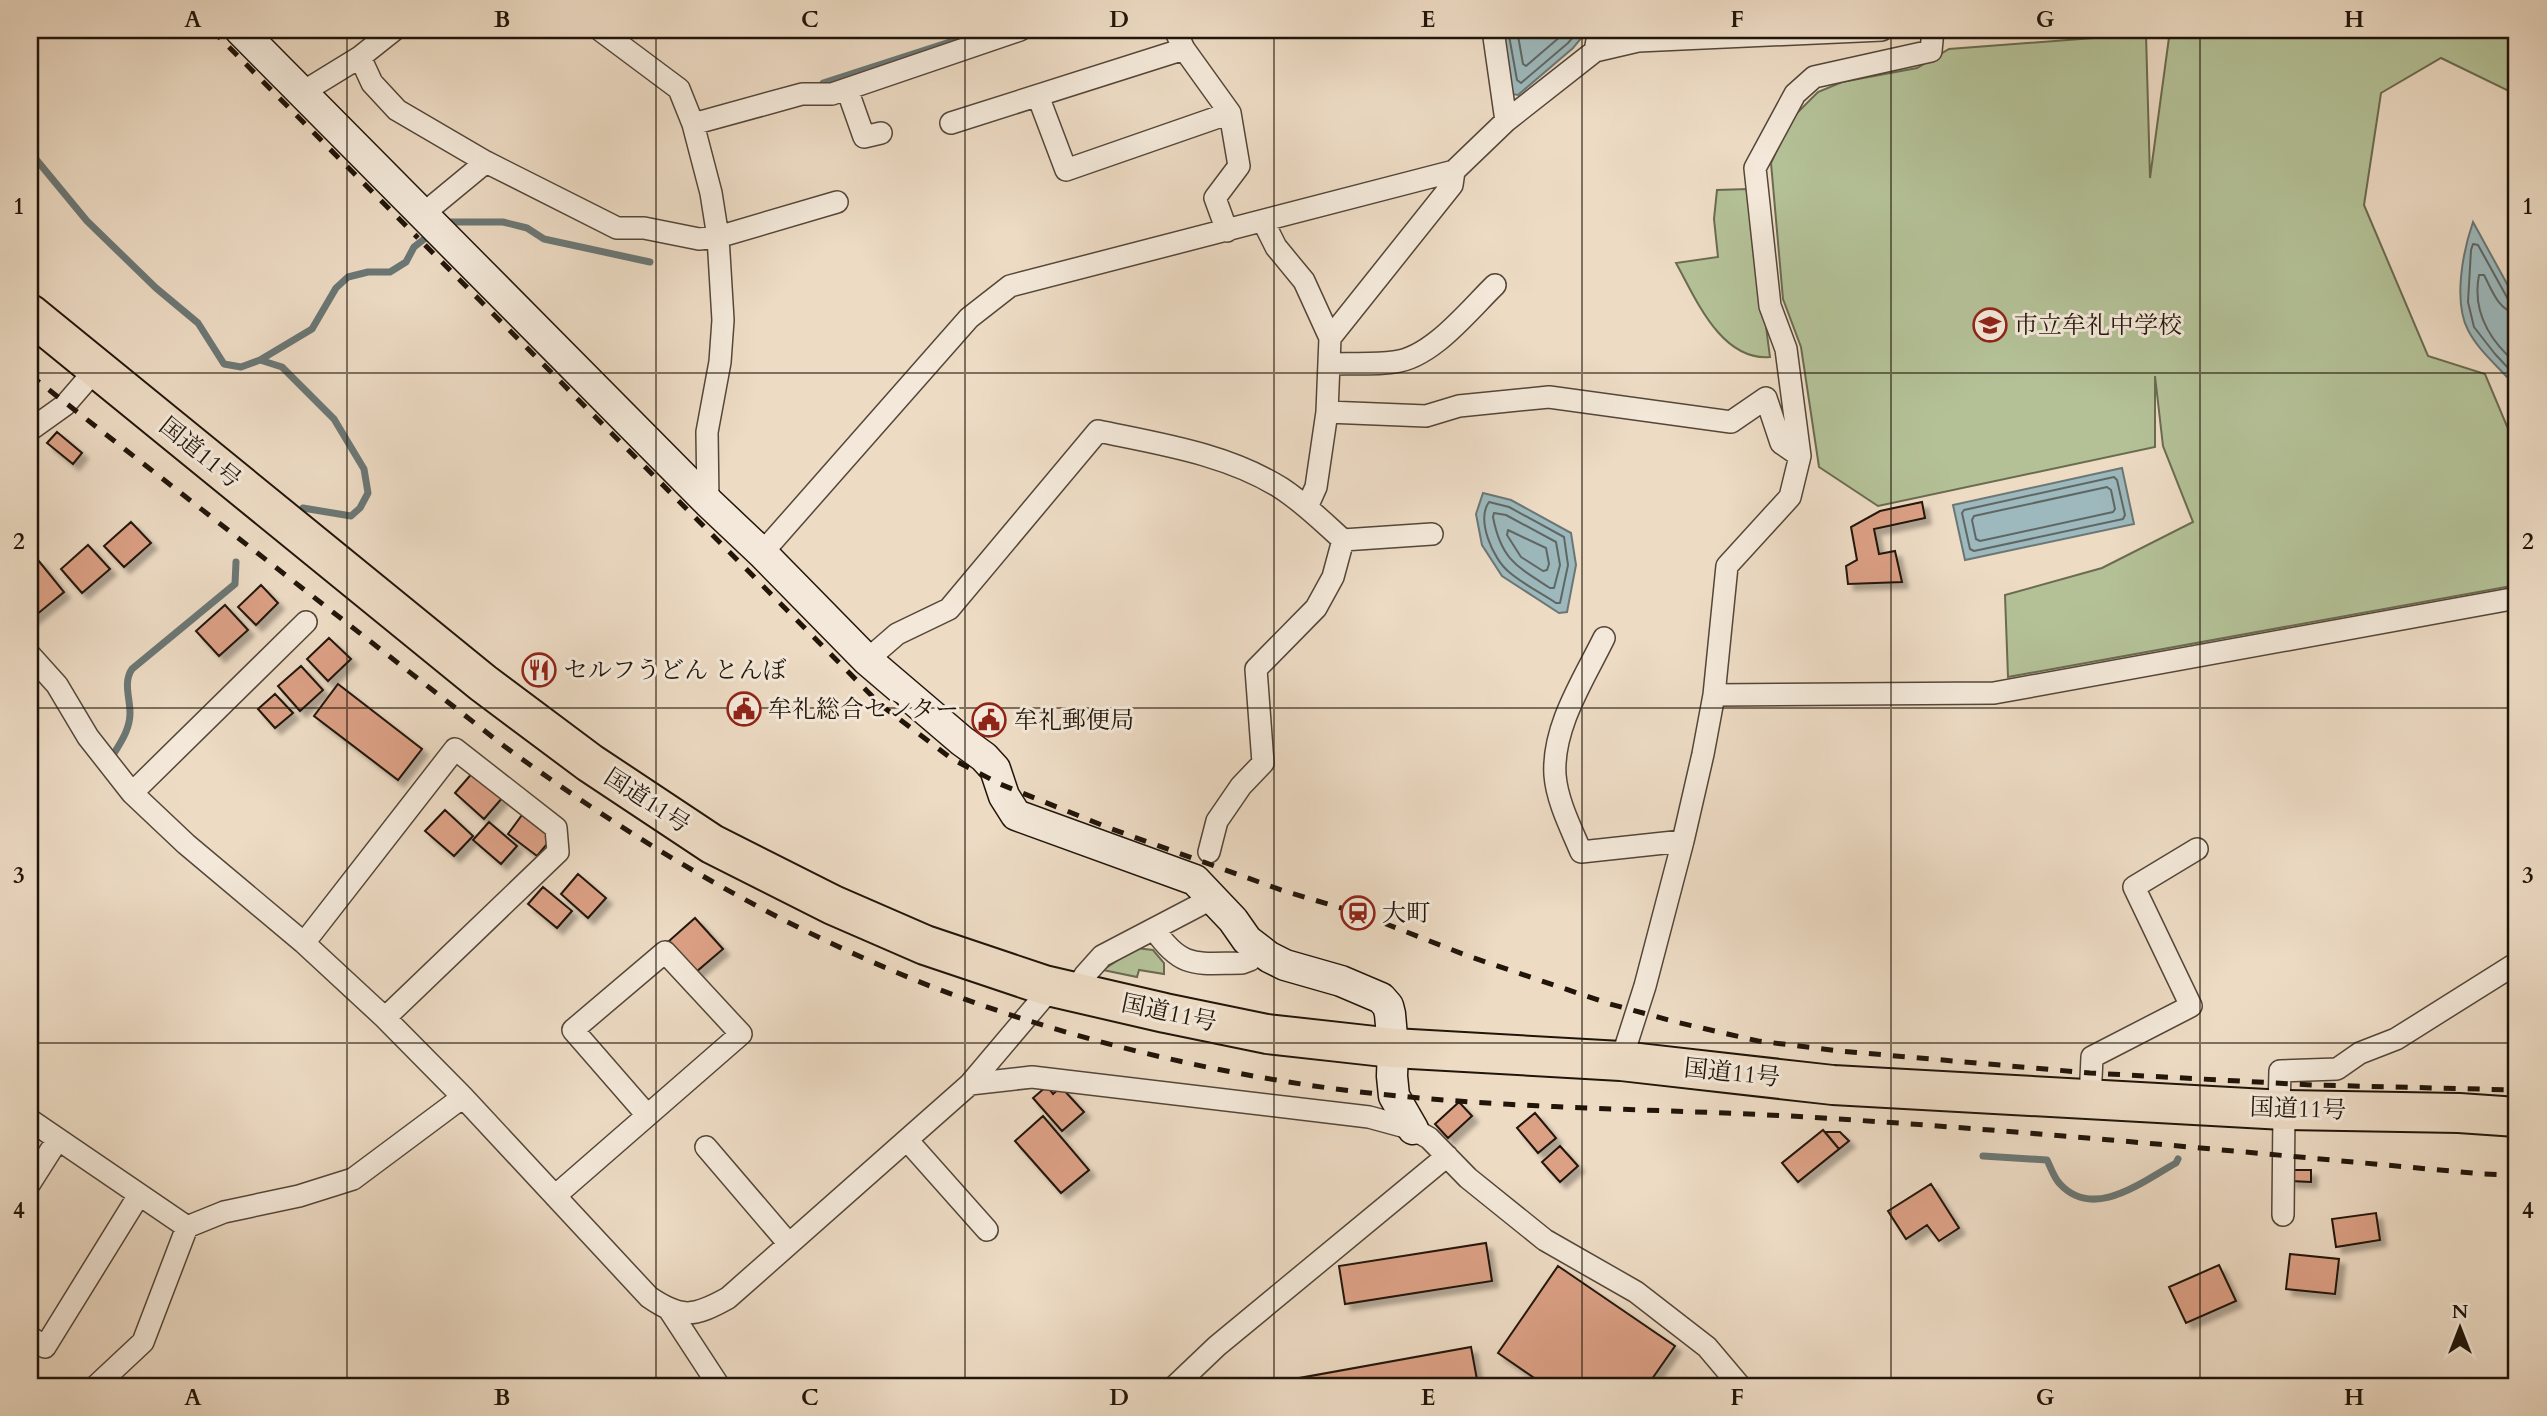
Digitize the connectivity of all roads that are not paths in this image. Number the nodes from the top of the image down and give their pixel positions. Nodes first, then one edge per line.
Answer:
1 (240, 30) edge
2 (394, 30) edge
3 (600, 30) edge
4 (1020, 30) edge
5 (1175, 30) edge
6 (1493, 30) edge
7 (1599, 30) edge
8 (1882, 30) edge
9 (1933, 30) edge
10 (1184, 49) junction
11 (1595, 51) junction
12 (360, 57) junction
13 (847, 89) junction
14 (303, 92) junction
15 (1038, 96) junction
16 (1230, 113) junction
17 (1506, 121) junction
18 (951, 123) dead end
19 (693, 124) junction
20 (881, 133) dead end
21 (486, 162) junction
22 (1454, 171) junction
23 (836, 202) dead end
24 (423, 214) junction
25 (1263, 221) junction
26 (1227, 231) junction
27 (718, 237) junction
28 (1495, 285) dead end
29 (30, 314) edge
30 (1330, 338) junction
31 (1329, 363) junction
32 (97, 369) junction
33 (1327, 412) junction
34 (30, 430) edge
35 (1800, 456) junction
36 (708, 502) junction
37 (1307, 507) junction
38 (1432, 534) dead end
39 (1343, 540) junction
40 (762, 553) junction
41 (2517, 598) edge
42 (306, 622) dead end
43 (1604, 638) dead end
44 (30, 655) edge
45 (867, 660) junction
46 (1714, 695) junction
47 (132, 793) junction
48 (1683, 841) junction
49 (2197, 849) dead end
50 (1209, 852) dead end
51 (1212, 899) junction
52 (1154, 929) junction
53 (304, 943) junction
54 (1259, 949) junction
55 (2517, 963) edge
56 (1063, 990) junction
57 (384, 1018) junction
58 (1393, 1048) junction
59 (1621, 1061) junction
60 (970, 1084) junction
61 (463, 1097) junction
62 (2090, 1100) junction
63 (2281, 1110) junction
64 (647, 1115) junction
65 (2517, 1117) edge
66 (30, 1120) edge
67 (1413, 1129) junction
68 (58, 1139) junction
69 (907, 1140) junction
70 (706, 1147) dead end
71 (1447, 1156) junction
72 (30, 1183) edge
73 (139, 1195) junction
74 (555, 1196) junction
75 (2283, 1215) dead end
76 (187, 1227) junction
77 (987, 1230) dead end
78 (789, 1244) junction
79 (670, 1311) junction
80 (30, 1337) edge
81 (96, 1386) edge
82 (719, 1386) edge
83 (1175, 1386) edge
84 (1740, 1386) edge

1 - 14 street
2 - 12 street
3 - 19 street
4 - 13 street
5 - 10 street
6 - 17 street
7 - 11 street
8 - 11 street
9 - 35 street
10 - 15 street
10 - 16 street
11 - 17 street
12 - 14 street
12 - 21 street
13 - 19 street
13 - 20 street
14 - 24 street
15 - 16 street
15 - 18 street
16 - 26 street
17 - 22 street
19 - 27 street
21 - 24 street
21 - 27 street
22 - 25 street
22 - 30 street
23 - 27 street
24 - 36 street
25 - 26 street
25 - 30 street
26 - 40 street
27 - 36 street
28 - 31 street
29 - 32 highway, 国道11号
30 - 31 street
31 - 33 street
32 - 34 street
32 - 56 highway, 国道11号
33 - 35 street
33 - 37 street
35 - 46 street
36 - 40 street
37 - 39 street
37 - 45 street
38 - 39 street
39 - 50 street
40 - 45 street
41 - 46 street
42 - 47 street
43 - 48 street
44 - 47 street
45 - 51 street
46 - 48 street
47 - 53 street
48 - 59 street
49 - 62 street
51 - 52 street
51 - 54 street
52 - 54 street
52 - 56 street
53 - 57 street
53 - 57 street
54 - 58 street
55 - 63 street
56 - 58 highway, 国道11号
56 - 60 street
57 - 61 street
58 - 59 highway, 国道11号
58 - 67 street
59 - 62 highway, 国道11号
60 - 67 street
60 - 69 street
61 - 74 street
61 - 76 street
62 - 63 highway, 国道11号
63 - 65 highway, 国道11号
63 - 75 street
64 - 64 street
64 - 74 street
66 - 68 street
67 - 71 street
68 - 72 street
68 - 73 street
69 - 77 street
69 - 78 street
70 - 78 street
71 - 83 street
71 - 84 street
73 - 76 street
73 - 80 street
74 - 79 street
76 - 81 street
78 - 79 street
79 - 82 street

